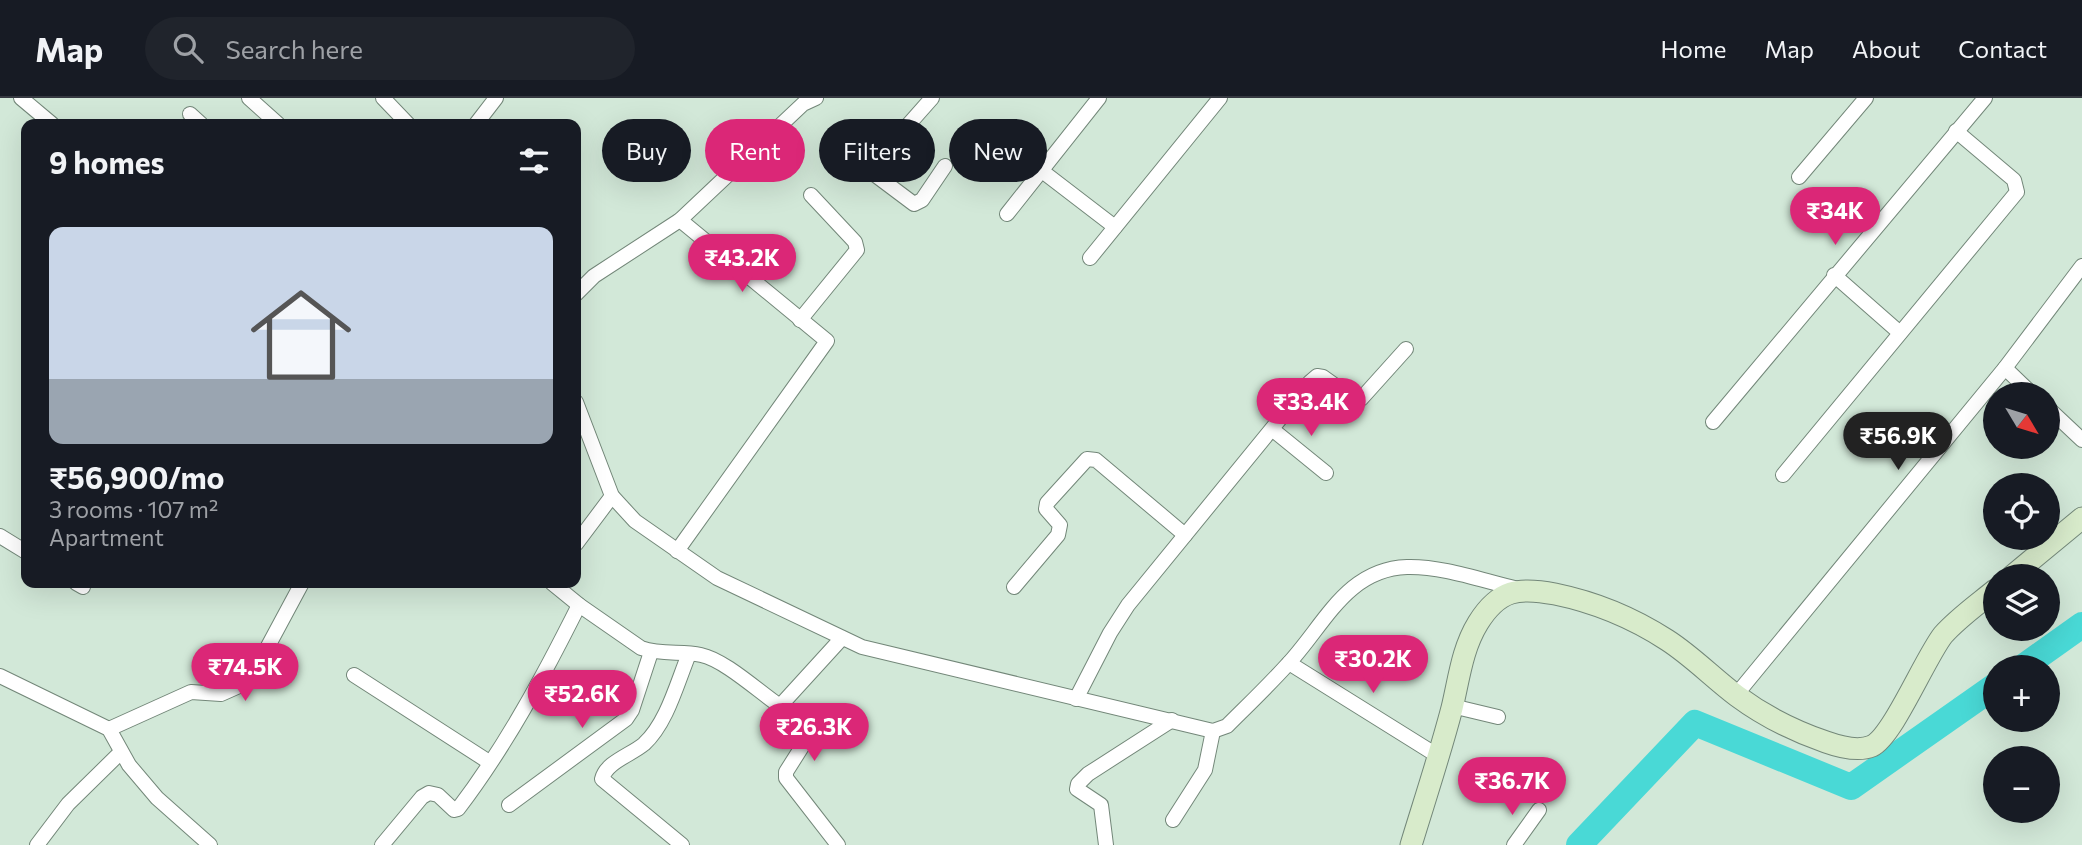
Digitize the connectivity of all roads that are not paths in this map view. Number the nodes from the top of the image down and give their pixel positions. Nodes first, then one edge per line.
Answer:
1 (21, 98) edge
2 (249, 98) edge
3 (383, 98) edge
4 (496, 98) edge
5 (816, 98) edge
6 (932, 98) edge
7 (1099, 98) edge
8 (1220, 98) edge
9 (1866, 98) edge
10 (1985, 98) edge
11 (46, 119) edge
12 (272, 119) edge
13 (403, 119) edge
14 (480, 119) edge
15 (1956, 131) junction
16 (1047, 165) edge
17 (944, 166) dead end
18 (1047, 175) edge
19 (1799, 177) dead end
20 (1033, 182) edge
21 (811, 195) dead end
22 (1007, 214) dead end
23 (680, 220) junction
24 (1115, 227) junction
25 (1090, 258) dead end
26 (2082, 266) edge
27 (1834, 275) junction
28 (581, 289) edge
29 (800, 320) junction
30 (1900, 333) junction
31 (1406, 349) dead end
32 (2005, 368) junction
33 (2020, 382) edge
34 (581, 415) edge
35 (2060, 419) edge
36 (1713, 422) dead end
37 (1273, 430) junction
38 (2082, 440) edge
39 (1326, 473) dead end
40 (1783, 475) dead end
41 (612, 496) junction
42 (2082, 518) edge
43 (1185, 535) junction
44 (0, 537) edge
45 (581, 537) edge
46 (21, 549) edge
47 (677, 551) junction
48 (2026, 564) edge
49 (1014, 587) dead end
50 (299, 588) edge
51 (558, 588) edge
52 (1518, 589) junction
53 (1983, 601) edge
54 (579, 606) junction
55 (842, 638) junction
56 (651, 652) junction
57 (689, 654) junction
58 (1289, 663) junction
59 (354, 675) dead end
60 (0, 676) edge
61 (1736, 695) junction
62 (1076, 699) junction
63 (780, 706) junction
64 (1452, 706) junction
65 (1498, 717) dead end
66 (1172, 720) junction
67 (109, 729) junction
68 (1213, 731) junction
69 (121, 752) junction
70 (1438, 756) junction
71 (489, 762) junction
72 (509, 805) dead end
73 (1539, 810) dead end
74 (1173, 820) dead end
75 (37, 845) edge
76 (210, 845) edge
77 (382, 845) edge
78 (682, 845) edge
79 (838, 845) edge
80 (1105, 845) edge
81 (1411, 845) edge
82 (1514, 845) edge

1 - 11 street
2 - 12 street
3 - 13 street
4 - 14 street
5 - 23 street
6 - 17 street
7 - 16 street
8 - 24 street
9 - 19 street
10 - 15 street
15 - 27 street
15 - 30 street
18 - 24 street
20 - 22 street
21 - 29 street
23 - 28 street
23 - 29 street
24 - 25 street
26 - 32 street
27 - 30 street
27 - 36 street
29 - 47 street
30 - 40 street
31 - 37 street
32 - 33 street
32 - 61 street
34 - 41 street
35 - 38 street
37 - 39 street
37 - 43 street
41 - 45 street
41 - 47 street
42 - 48 street
43 - 49 street
43 - 62 street
44 - 46 street
47 - 55 street
50 - 67 street
51 - 54 street
52 - 58 street
52 - 61 street
52 - 64 street
53 - 61 street
54 - 56 street
54 - 71 street
55 - 62 street
55 - 63 street
56 - 57 street
56 - 72 street
57 - 63 street
57 - 78 street
58 - 68 street
58 - 70 street
59 - 71 street
60 - 67 street
62 - 66 street
63 - 79 street
64 - 65 street
64 - 70 street
66 - 68 street
66 - 80 street
67 - 69 street
68 - 74 street
69 - 75 street
69 - 76 street
70 - 81 street
71 - 77 street
73 - 82 street

